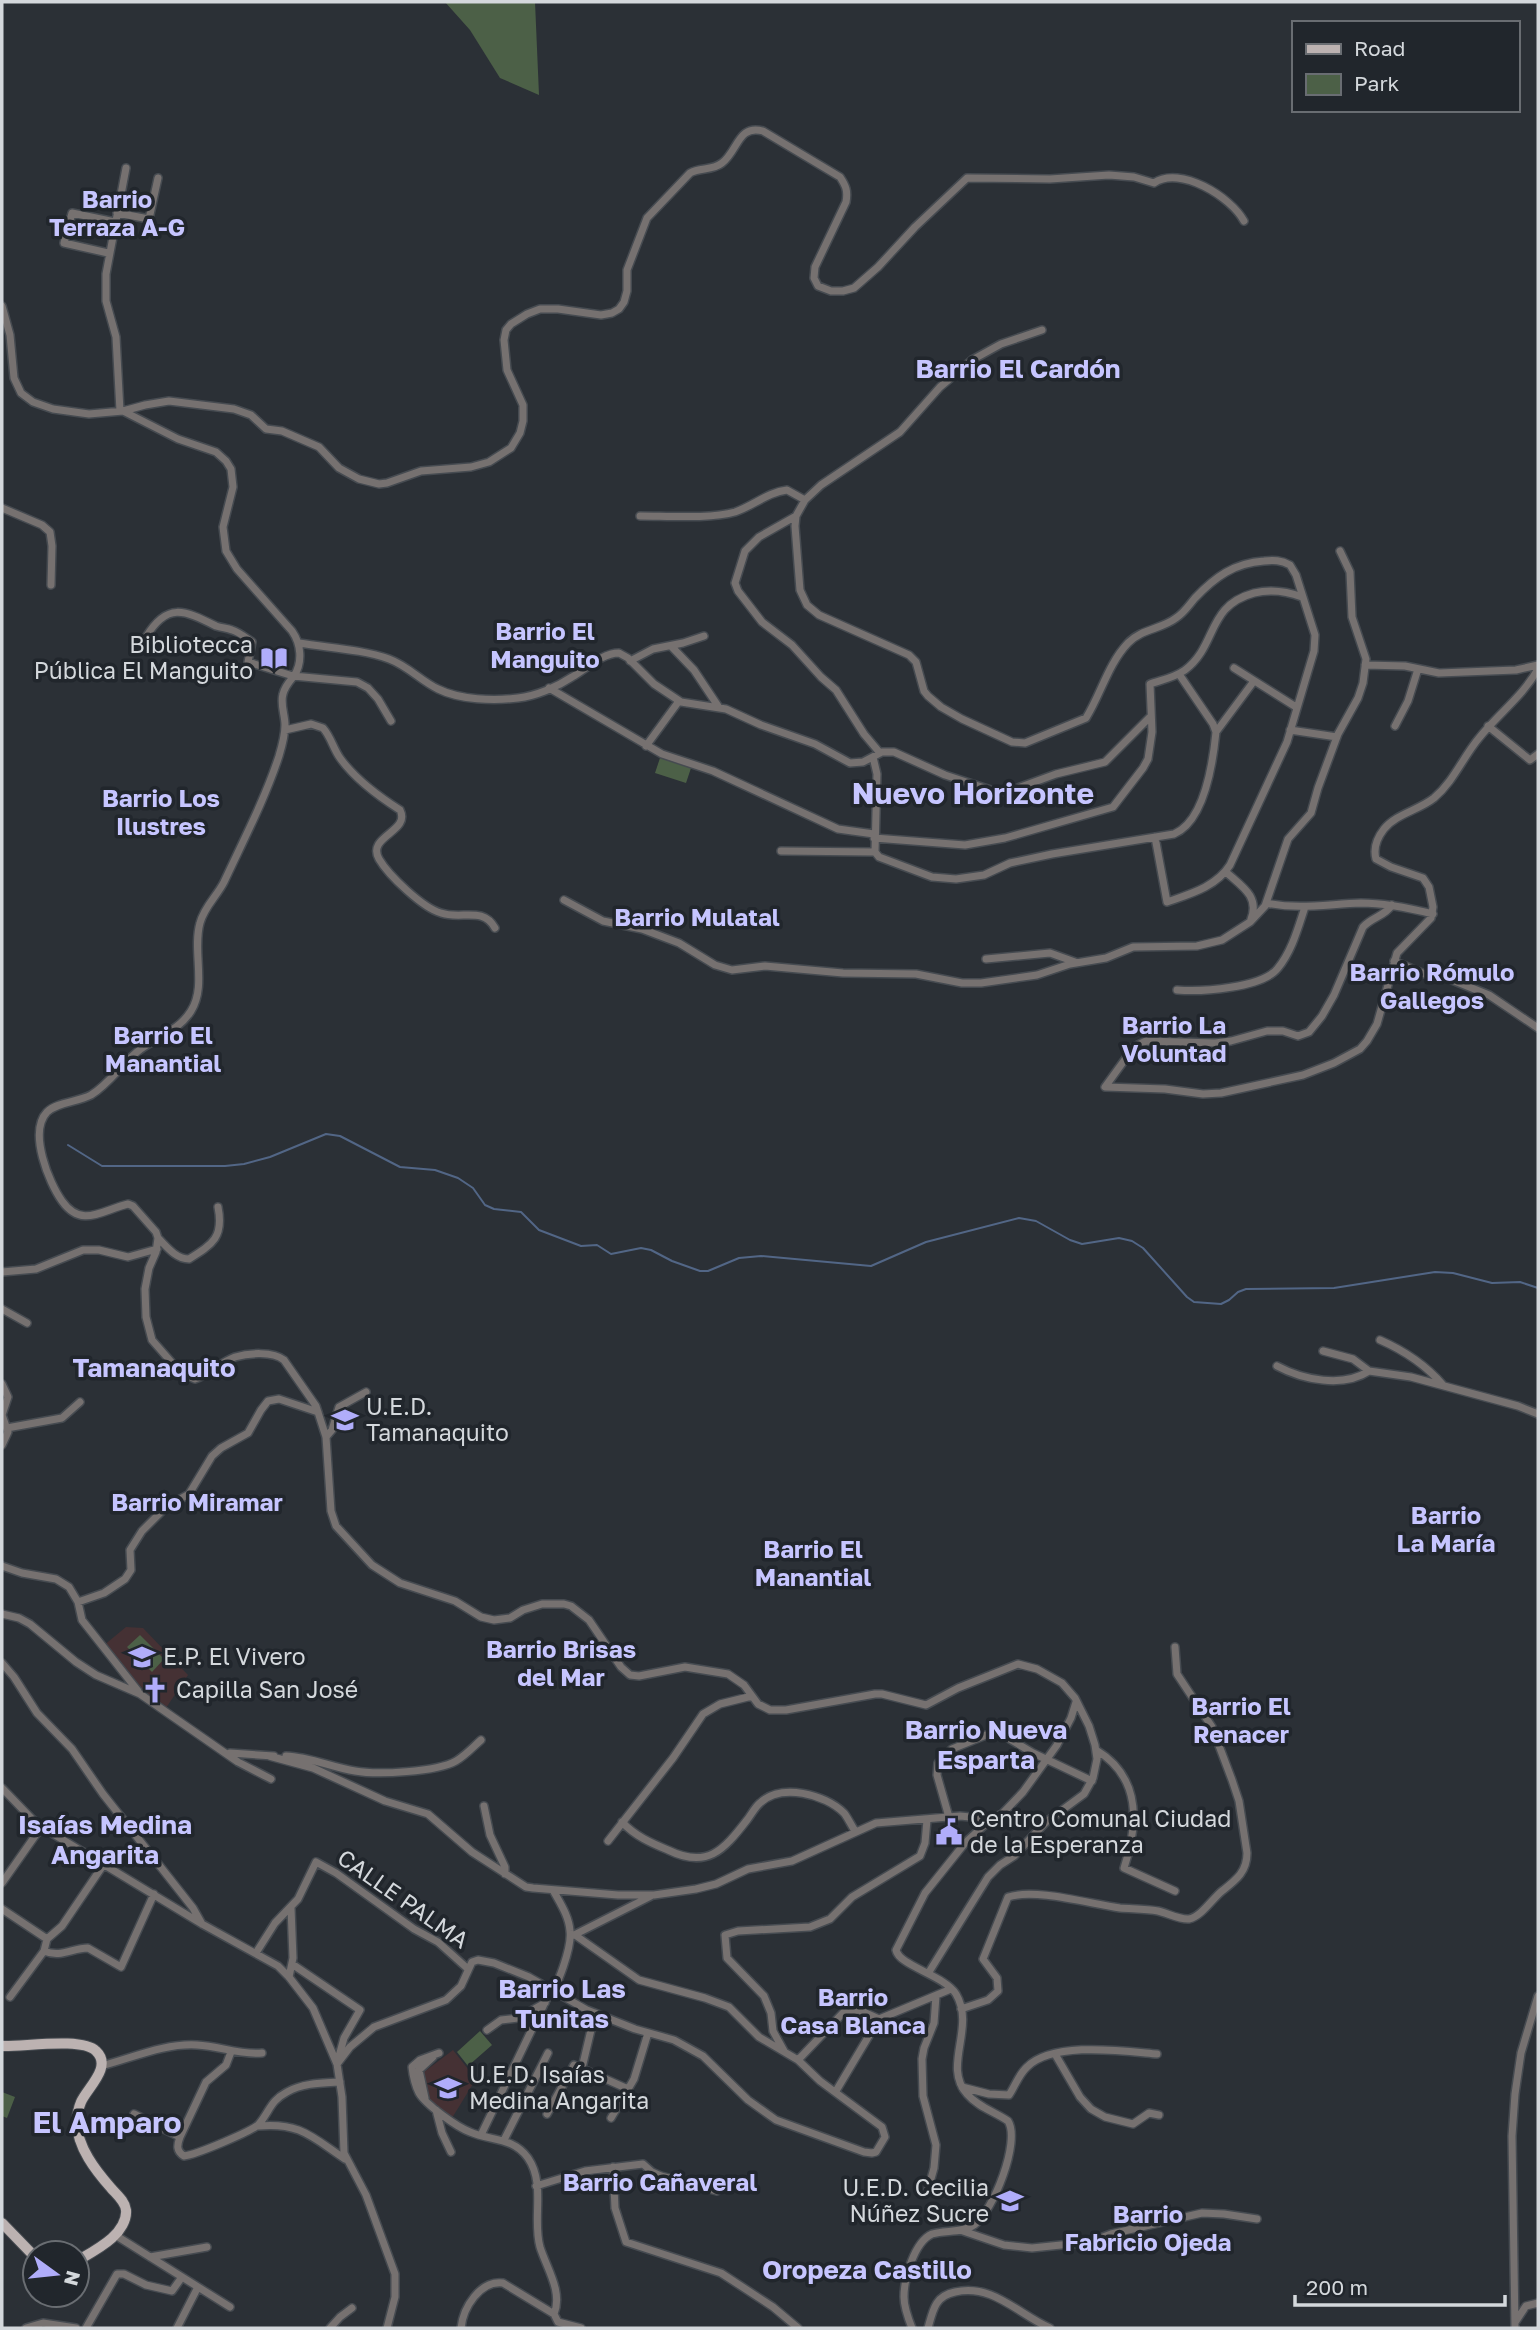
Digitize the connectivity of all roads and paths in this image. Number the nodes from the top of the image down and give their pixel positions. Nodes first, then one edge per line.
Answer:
1 (126, 168) dead end
2 (158, 178) dead end
3 (117, 213) junction
4 (1244, 221) dead end
5 (115, 222) junction
6 (108, 253) junction
7 (2, 306) edge
8 (1042, 330) dead end
9 (122, 411) junction
10 (804, 500) junction
11 (2, 508) edge
12 (640, 516) dead end
13 (796, 516) junction
14 (1340, 551) dead end
15 (51, 585) dead end
16 (1302, 597) junction
17 (704, 636) dead end
18 (145, 637) dead end
19 (299, 643) junction
20 (671, 646) junction
21 (630, 661) junction
22 (1366, 665) junction
23 (1538, 667) edge
24 (1234, 668) dead end
25 (1418, 669) junction
26 (1178, 674) junction
27 (293, 676) junction
28 (1254, 681) junction
29 (549, 688) junction
30 (678, 701) junction
31 (718, 706) junction
32 (1296, 707) junction
33 (1152, 716) junction
34 (391, 720) dead end
35 (1395, 726) dead end
36 (1488, 726) junction
37 (285, 730) junction
38 (1290, 730) junction
39 (1216, 732) junction
40 (1337, 737) junction
41 (646, 746) junction
42 (1538, 754) edge
43 (877, 755) junction
44 (874, 836) junction
45 (1154, 837) junction
46 (781, 851) dead end
47 (875, 852) junction
48 (1226, 872) junction
49 (564, 900) dead end
50 (1266, 903) junction
51 (1392, 905) junction
52 (1305, 908) junction
53 (1433, 914) junction
54 (1250, 922) junction
55 (495, 928) dead end
56 (986, 959) dead end
57 (1395, 961) junction
58 (1077, 963) junction
59 (1177, 990) dead end
60 (1538, 1028) edge
61 (218, 1207) dead end
62 (158, 1238) junction
63 (157, 1248) junction
64 (2, 1272) edge
65 (2, 1308) edge
66 (27, 1323) dead end
67 (1380, 1340) dead end
68 (1323, 1351) dead end
69 (1277, 1366) dead end
70 (1369, 1371) junction
71 (2, 1384) edge
72 (1443, 1386) junction
73 (366, 1392) dead end
74 (80, 1402) dead end
75 (318, 1412) junction
76 (1538, 1414) edge
77 (7, 1428) junction
78 (326, 1437) junction
79 (2, 1445) edge
80 (2, 1566) edge
81 (78, 1602) junction
82 (2, 1614) edge
83 (1175, 1647) dead end
84 (2, 1663) edge
85 (140, 1694) junction
86 (752, 1696) junction
87 (1077, 1701) junction
88 (481, 1740) dead end
89 (1096, 1750) junction
90 (226, 1753) junction
91 (269, 1756) junction
92 (1047, 1758) junction
93 (271, 1779) dead end
94 (1092, 1781) junction
95 (2, 1789) edge
96 (484, 1806) dead end
97 (949, 1818) junction
98 (991, 1819) junction
99 (927, 1820) junction
100 (622, 1822) junction
101 (42, 1826) junction
102 (855, 1831) junction
103 (608, 1841) dead end
104 (104, 1864) junction
105 (505, 1874) junction
106 (2, 1883) edge
107 (553, 1890) junction
108 (1175, 1891) dead end
109 (154, 1894) junction
110 (654, 1895) junction
111 (291, 1908) junction
112 (2, 1909) edge
113 (202, 1924) junction
114 (573, 1936) junction
115 (47, 1939) junction
116 (44, 1951) junction
117 (256, 1952) junction
118 (292, 1964) junction
119 (468, 1969) junction
120 (929, 1972) junction
121 (289, 1977) junction
122 (951, 1989) junction
123 (554, 1992) junction
124 (936, 1996) junction
125 (1538, 1996) edge
126 (10, 1997) dead end
127 (545, 2003) junction
128 (961, 2009) junction
129 (595, 2013) junction
130 (879, 2019) junction
131 (487, 2030) dead end
132 (648, 2033) junction
133 (2, 2046) edge
134 (784, 2051) junction
135 (232, 2052) junction
136 (262, 2053) dead end
137 (548, 2053) dead end
138 (1055, 2054) junction
139 (1157, 2054) dead end
140 (798, 2060) junction
141 (337, 2064) junction
142 (101, 2066) junction
143 (582, 2068) junction
144 (340, 2082) junction
145 (961, 2087) junction
146 (628, 2089) junction
147 (836, 2091) junction
148 (431, 2105) junction
149 (134, 2114) dead end
150 (547, 2114) dead end
151 (1159, 2115) dead end
152 (611, 2118) dead end
153 (258, 2126) junction
154 (481, 2135) junction
155 (180, 2137) junction
156 (503, 2140) junction
157 (451, 2152) dead end
158 (346, 2160) junction
159 (613, 2167) junction
160 (536, 2186) junction
161 (717, 2191) dead end
162 (927, 2193) dead end
163 (1257, 2219) dead end
164 (2, 2223) edge
165 (959, 2230) junction
166 (116, 2235) junction
167 (21, 2243) edge
168 (207, 2246) dead end
169 (91, 2252) edge
170 (150, 2257) junction
171 (182, 2277) junction
172 (198, 2287) junction
173 (1538, 2303) edge
174 (230, 2307) dead end
175 (352, 2308) dead end
176 (554, 2314) junction
177 (26, 2328) edge
178 (76, 2328) edge
179 (86, 2328) edge
180 (177, 2328) edge
181 (330, 2328) edge
182 (387, 2328) edge
183 (461, 2328) edge
184 (581, 2328) edge
185 (798, 2328) edge
186 (912, 2328) edge
187 (928, 2328) edge
188 (1050, 2328) edge
189 (1515, 2328) edge

1 - 3 street
2 - 3 street
3 - 5 street
4 - 9 street
5 - 6 street
5 - 6 street
6 - 9 street
7 - 9 street
8 - 10 street
9 - 19 street
10 - 12 street
10 - 13 street
11 - 15 street
13 - 16 street
13 - 43 street
14 - 22 street
16 - 26 street
16 - 32 street
17 - 20 street
18 - 27 street
19 - 27 street
19 - 29 street
20 - 21 street
20 - 31 street
21 - 29 street
21 - 30 street
22 - 25 street
22 - 40 street
23 - 25 street
23 - 36 street
24 - 28 street
25 - 35 street
26 - 33 street
26 - 39 street
27 - 34 street
27 - 37 street
28 - 32 street
28 - 39 street
29 - 41 street
30 - 31 street
30 - 41 street
31 - 43 street
32 - 38 street
33 - 43 street
33 - 44 street
36 - 42 street
36 - 53 street
37 - 55 street
37 - 62 street
38 - 40 street
38 - 48 street
39 - 45 street
40 - 50 street
41 - 44 street
43 - 44 street
44 - 47 street
45 - 47 street
45 - 48 street
46 - 47 street
48 - 54 street
49 - 58 street
50 - 52 street
50 - 54 street
51 - 52 street
51 - 53 street
51 - 57 street
52 - 59 street
53 - 57 street
54 - 58 street
56 - 58 street
57 - 60 street
61 - 62 street
62 - 63 street
63 - 64 street
63 - 75 street
65 - 66 street
67 - 72 street
68 - 70 street
69 - 70 street
70 - 72 street
71 - 77 street
72 - 76 street
73 - 78 street
74 - 77 street
75 - 78 street
75 - 81 street
77 - 79 street
78 - 86 street
80 - 81 street
81 - 85 street
82 - 85 street
83 - 128 street
84 - 113 street
85 - 90 street
86 - 87 street
86 - 100 street
87 - 89 street
87 - 92 street
88 - 91 street
89 - 94 street
89 - 108 street
90 - 91 street
90 - 93 street
91 - 105 street
92 - 94 street
92 - 97 street
92 - 98 street
94 - 120 street
95 - 101 street
96 - 105 street
97 - 98 street
97 - 99 street
98 - 120 street
99 - 102 street
99 - 134 street
100 - 102 street
100 - 103 street
101 - 104 street
101 - 106 street
102 - 110 street
104 - 109 street
104 - 115 street
105 - 107 street
107 - 110 street
107 - 114 street
109 - 113 street
109 - 116 street
110 - 114 street
111 - 117 street
111 - 118 street
111 - 119 street, CALLE PALMA
112 - 115 street
113 - 117 street
114 - 123 street
114 - 134 street
115 - 116 street
116 - 126 street
117 - 121 street
118 - 121 street
118 - 141 street
119 - 123 street
119 - 141 street
120 - 122 street
121 - 141 street
122 - 124 street
122 - 128 street
123 - 127 street
123 - 129 street
124 - 130 street
124 - 162 street
125 - 189 street
127 - 131 street
127 - 154 street
128 - 145 street
129 - 132 street
129 - 143 street
130 - 140 street
130 - 147 street
132 - 146 street
132 - 147 street
133 - 142 main road
134 - 140 street
135 - 136 street
135 - 142 street
135 - 155 street
137 - 156 street
138 - 139 street
138 - 145 street
138 - 151 street
140 - 147 street
141 - 144 street
142 - 166 main road
143 - 146 street
143 - 150 street
144 - 153 street
144 - 158 street
145 - 165 street
146 - 152 street
148 - 148 street
148 - 154 street
148 - 157 street
149 - 155 street
153 - 155 street
153 - 158 street
154 - 156 street
156 - 160 street
158 - 182 street
159 - 160 street
159 - 161 street
159 - 185 street
160 - 176 street
163 - 165 street
164 - 167 main road
165 - 186 street
166 - 169 main road
166 - 170 street
168 - 170 street
170 - 171 street
171 - 172 street
171 - 179 street
172 - 174 street
172 - 180 street
173 - 189 street
175 - 181 street
176 - 183 street
176 - 184 street
177 - 178 street
187 - 188 street

